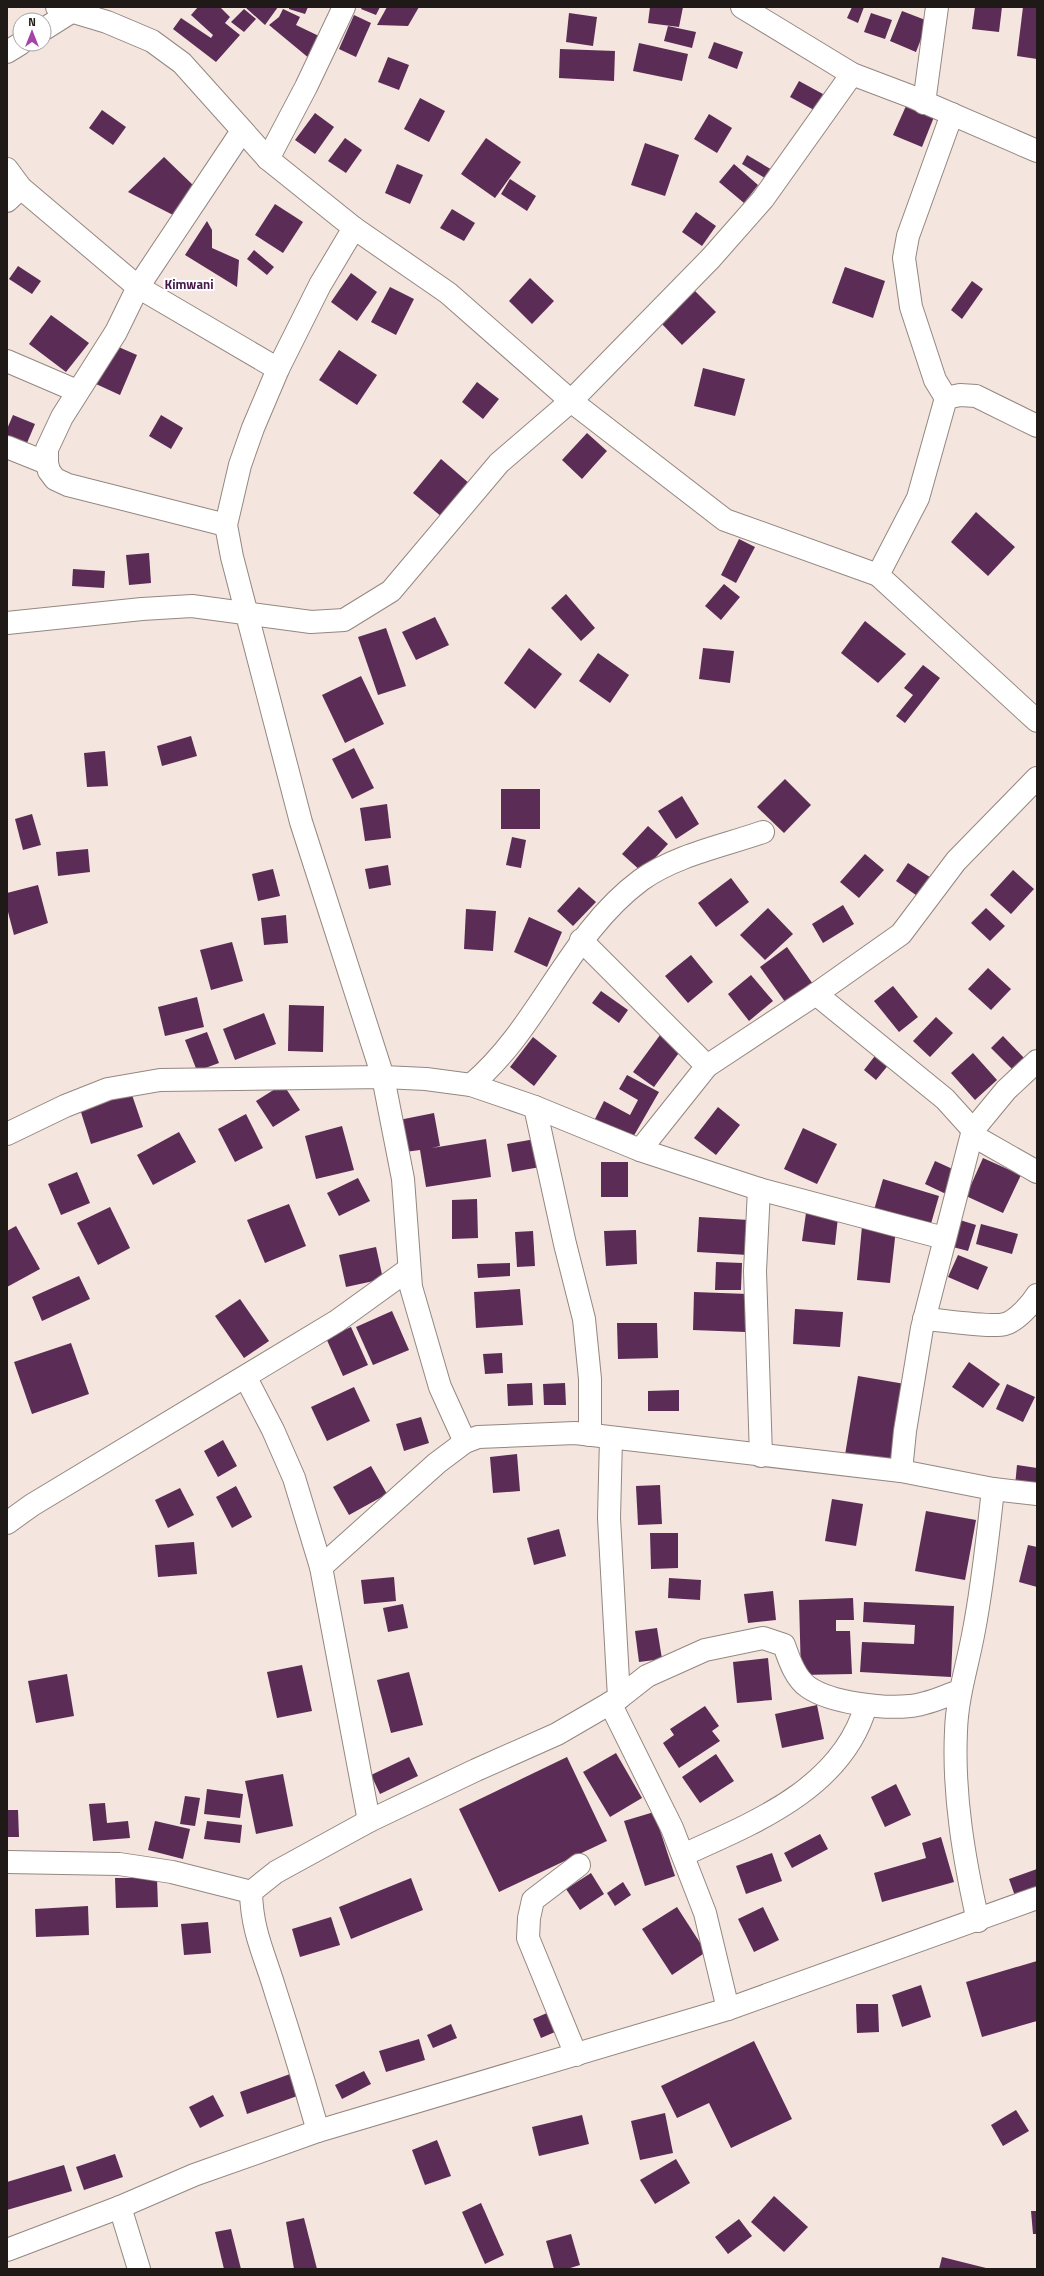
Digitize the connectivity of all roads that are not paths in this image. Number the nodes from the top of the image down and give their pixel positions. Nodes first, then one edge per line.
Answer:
1 (344, 7) edge
2 (742, 7) edge
3 (937, 7) edge
4 (64, 9) edge
5 (52, 20) edge
6 (852, 74) junction
7 (924, 103) junction
8 (952, 114) junction
9 (242, 131) junction
10 (1037, 151) edge
11 (268, 159) junction
12 (7, 169) edge
13 (14, 194) edge
14 (354, 228) junction
15 (138, 287) junction
16 (7, 362) edge
17 (278, 369) junction
18 (77, 392) junction
19 (946, 398) junction
20 (571, 400) junction
21 (1037, 426) edge
22 (7, 447) edge
23 (47, 463) junction
24 (226, 525) junction
25 (878, 575) junction
26 (247, 614) junction
27 (7, 623) edge
28 (1037, 721) edge
29 (1037, 778) edge
30 (763, 832) dead end
31 (581, 940) junction
32 (816, 994) junction
33 (1037, 1061) edge
34 (707, 1066) junction
35 (383, 1077) junction
36 (471, 1085) junction
37 (535, 1107) junction
38 (972, 1132) junction
39 (7, 1134) edge
40 (640, 1150) junction
41 (1037, 1172) edge
42 (759, 1189) junction
43 (944, 1238) junction
44 (409, 1269) junction
45 (1037, 1295) edge
46 (924, 1319) junction
47 (246, 1378) junction
48 (600, 1436) junction
49 (465, 1442) junction
50 (761, 1456) junction
51 (901, 1471) junction
52 (992, 1489) junction
53 (1037, 1494) edge
54 (7, 1523) edge
55 (321, 1567) junction
56 (960, 1691) junction
57 (614, 1701) junction
58 (866, 1705) junction
59 (369, 1821) junction
60 (683, 1855) junction
61 (7, 1862) edge
62 (579, 1865) dead end
63 (251, 1892) junction
64 (1037, 1898) edge
65 (978, 1921) junction
66 (728, 2009) junction
67 (576, 2055) junction
68 (318, 2131) junction
69 (120, 2206) junction
70 (7, 2250) edge
71 (139, 2269) edge

1 - 11 street
2 - 6 street
3 - 7 street
4 - 5 street
4 - 9 street
6 - 7 street
6 - 20 street
7 - 8 street
8 - 10 street
8 - 19 street
9 - 11 street
9 - 15 street
11 - 14 street
12 - 13 street
13 - 15 street
14 - 17 street
14 - 20 street
15 - 17 street
15 - 18 street
16 - 18 street
17 - 24 street
18 - 23 street
19 - 21 street
19 - 25 street
20 - 25 street
20 - 26 street
22 - 23 street
23 - 24 street
24 - 26 street
25 - 28 street
26 - 27 street
26 - 35 street
29 - 32 street
30 - 31 street
31 - 34 street
31 - 36 street
32 - 34 street
32 - 38 street
33 - 38 street
34 - 40 street
35 - 36 street
35 - 39 street
35 - 44 street
36 - 37 street
37 - 40 street
37 - 48 street
38 - 41 street
38 - 43 street
40 - 42 street
42 - 43 street
42 - 50 street
43 - 46 street
44 - 47 street
44 - 49 street
45 - 46 street
46 - 51 street
47 - 54 street
47 - 55 street
48 - 49 street
48 - 50 street
48 - 57 street
49 - 55 street
50 - 51 street
51 - 52 street
52 - 53 street
52 - 56 street
55 - 59 street
56 - 58 street
56 - 65 street
57 - 58 street
57 - 59 street
57 - 60 street
58 - 60 street
59 - 63 street
60 - 66 street
61 - 63 street
62 - 67 street
63 - 68 street
64 - 65 street
65 - 66 street
66 - 67 street
67 - 68 street
68 - 69 street
69 - 70 street
69 - 71 street

